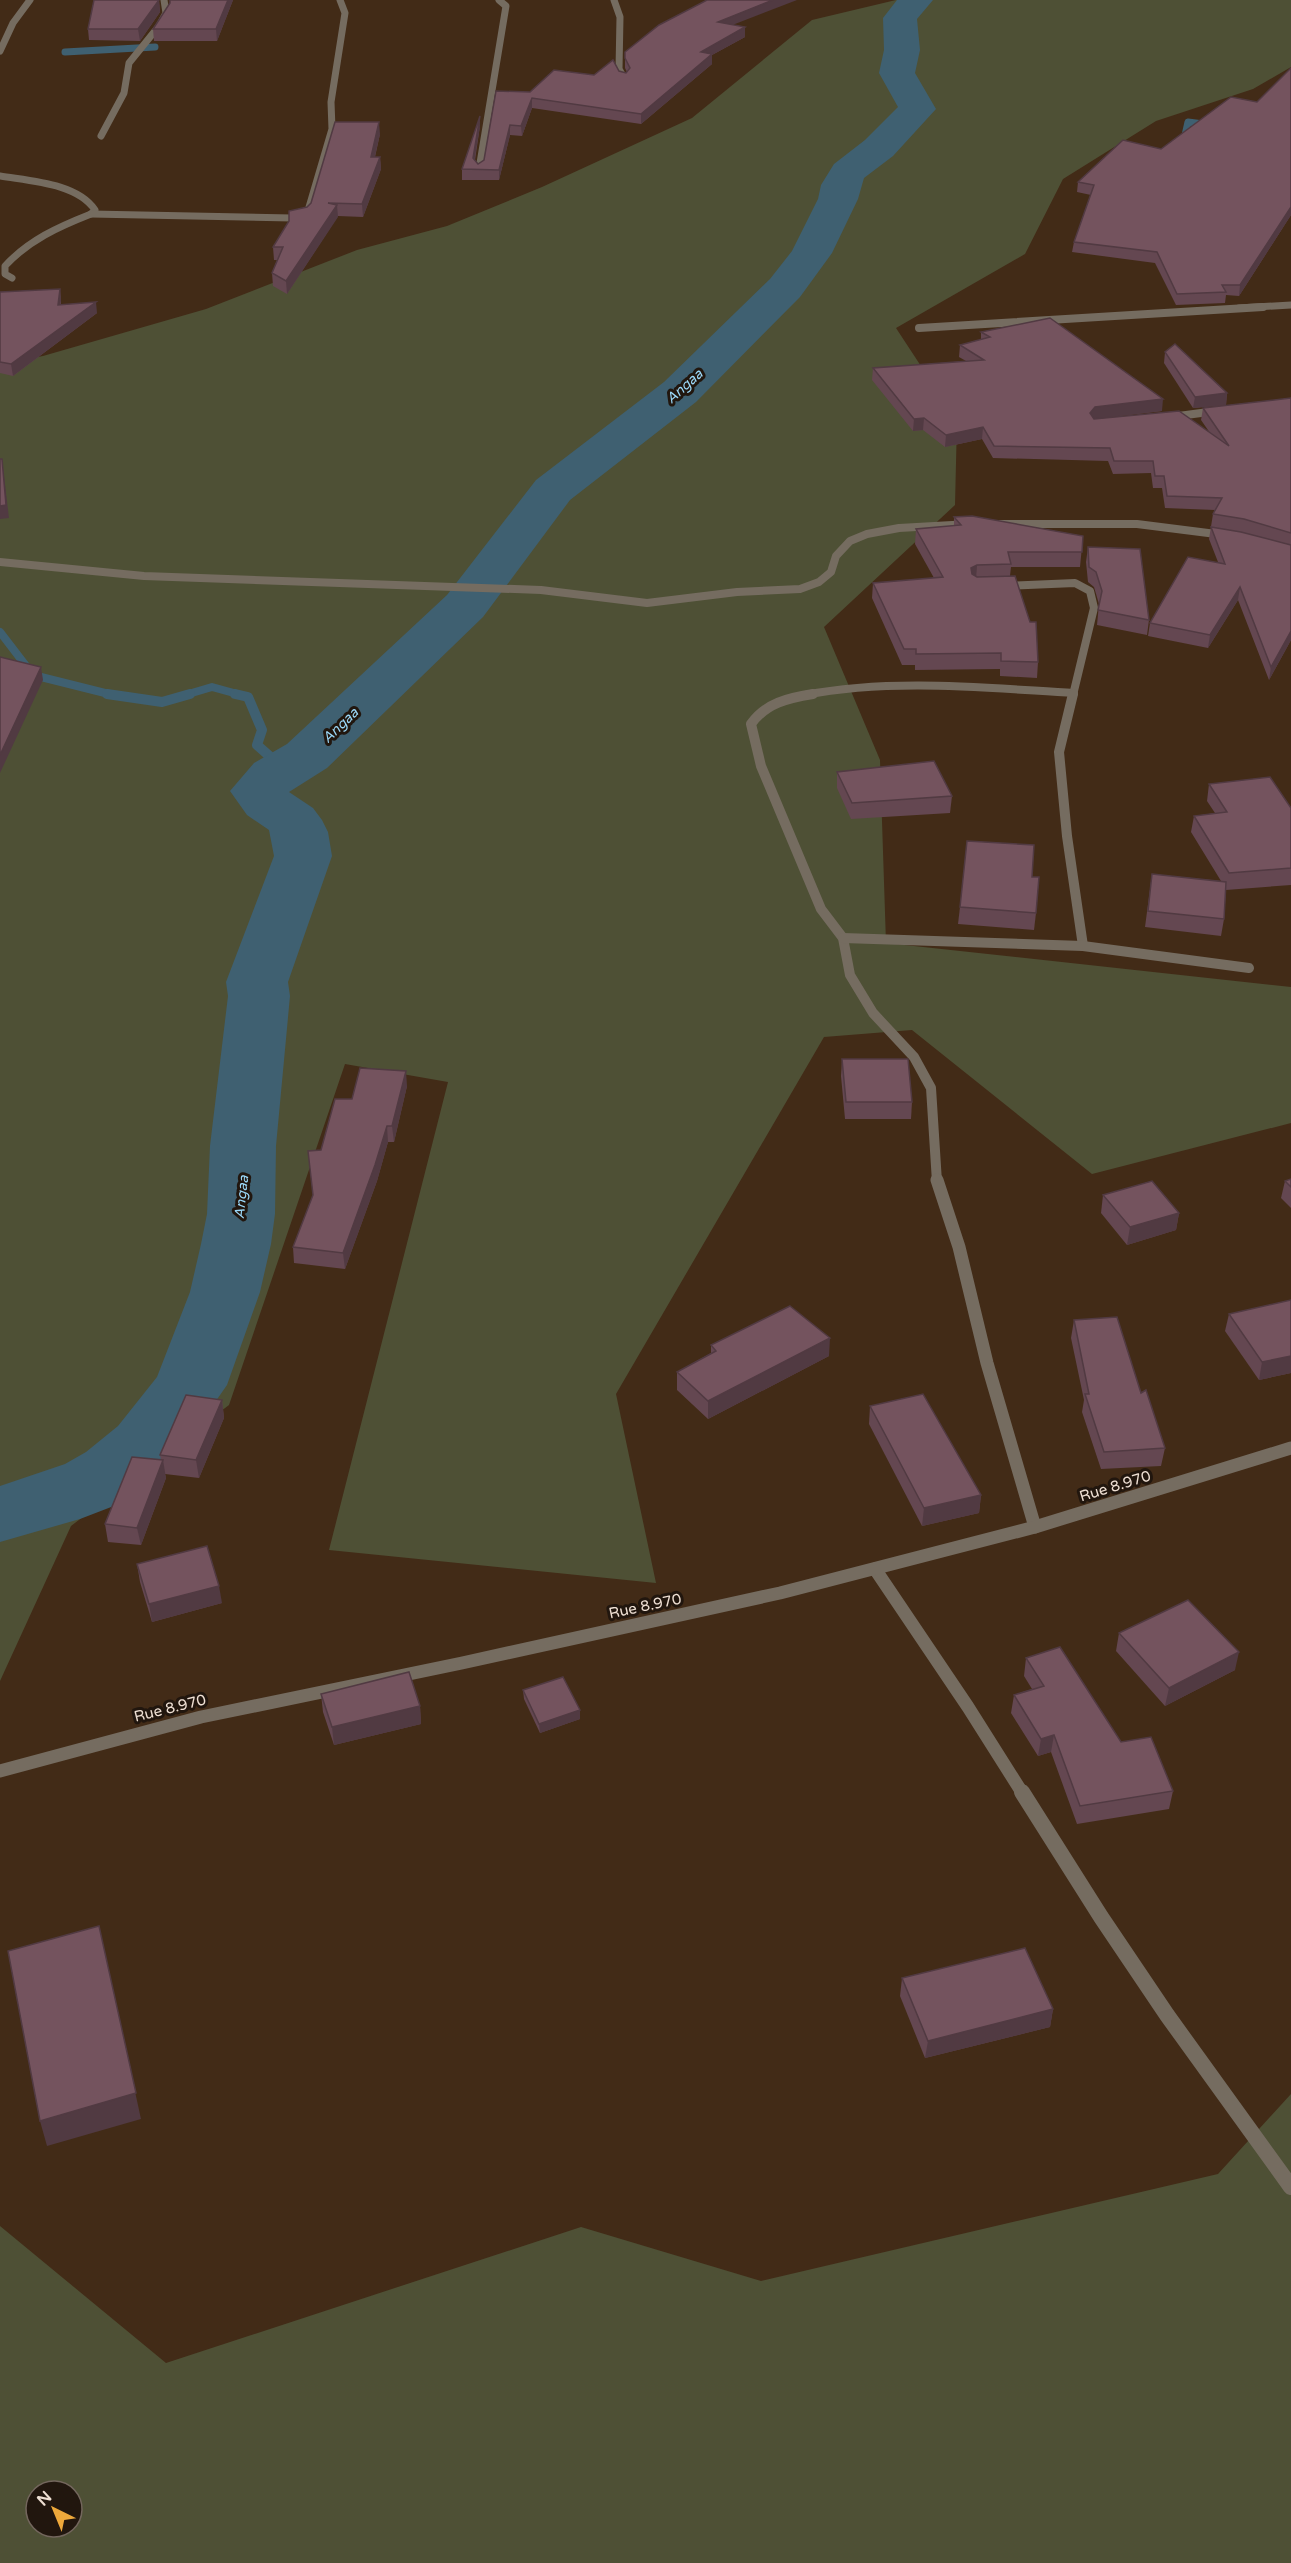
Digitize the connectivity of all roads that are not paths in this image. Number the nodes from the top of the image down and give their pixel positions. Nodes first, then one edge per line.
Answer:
1 (30, 0) edge
2 (164, 0) edge
3 (340, 0) edge
4 (499, 0) edge
5 (614, 0) edge
6 (0, 51) edge
7 (624, 78) edge
8 (101, 136) dead end
9 (479, 169) edge
10 (0, 176) edge
11 (91, 214) junction
12 (12, 278) dead end
13 (1291, 305) edge
14 (919, 328) dead end
15 (1224, 410) edge
16 (1158, 419) edge
17 (1229, 536) edge
18 (0, 562) edge
19 (998, 586) edge
20 (1074, 693) junction
21 (843, 938) junction
22 (1083, 946) junction
23 (1249, 968) dead end
24 (1291, 1448) edge
25 (1035, 1527) junction
26 (875, 1569) junction
27 (0, 1771) edge
28 (1291, 2187) edge

1 - 6 street
2 - 8 street
3 - 11 street
4 - 9 street
5 - 7 street
10 - 11 street
11 - 12 street
13 - 14 street
15 - 16 street
17 - 18 street
19 - 20 street
20 - 21 street
20 - 22 street
21 - 22 street
21 - 25 street
22 - 23 street
24 - 25 street, Rue 8.970
25 - 26 street, Rue 8.970
26 - 27 street, Rue 8.970
26 - 28 street

